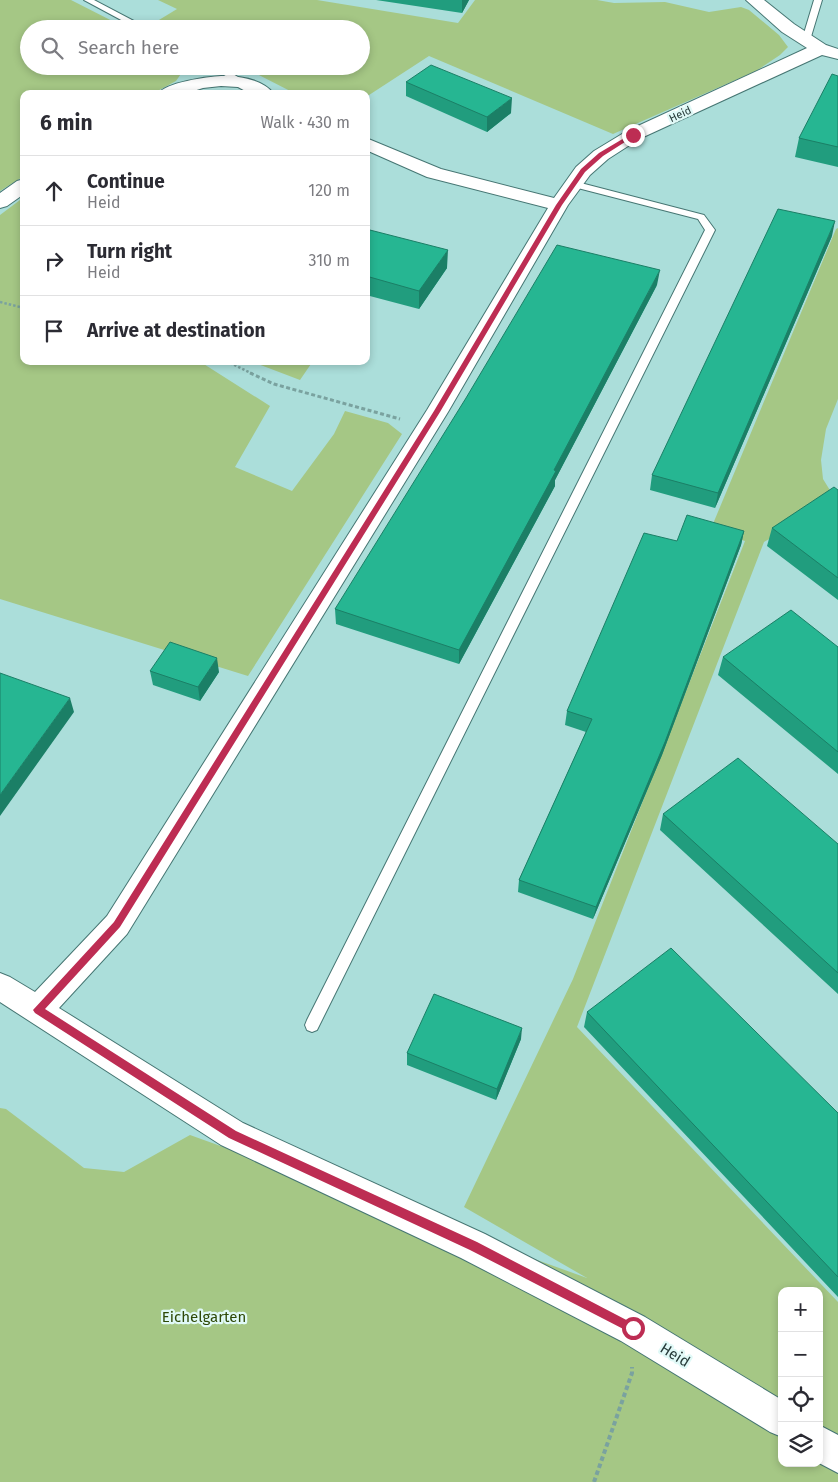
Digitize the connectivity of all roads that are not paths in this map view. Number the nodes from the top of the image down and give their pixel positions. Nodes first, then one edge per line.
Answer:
1 (88, 0) edge
2 (754, 0) edge
3 (818, 0) edge
4 (127, 20) edge
5 (821, 48) edge
6 (229, 75) edge
7 (242, 82) junction
8 (177, 90) edge
9 (257, 90) edge
10 (370, 146) edge
11 (574, 184) junction
12 (20, 189) edge
13 (0, 202) edge
14 (559, 205) junction
15 (0, 986) edge
16 (38, 1010) junction
17 (312, 1025) dead end
18 (778, 1418) edge
19 (823, 1446) edge
20 (838, 1455) edge

1 - 4 lane
2 - 5 street
3 - 5 lane
5 - 11 street, Heid
6 - 7 lane
7 - 8 street
7 - 9 street
10 - 14 street
11 - 14 street, Heid
11 - 17 lane
12 - 13 street
14 - 16 street, Heid
15 - 16 street, Heid
16 - 18 street, Heid
19 - 20 street

